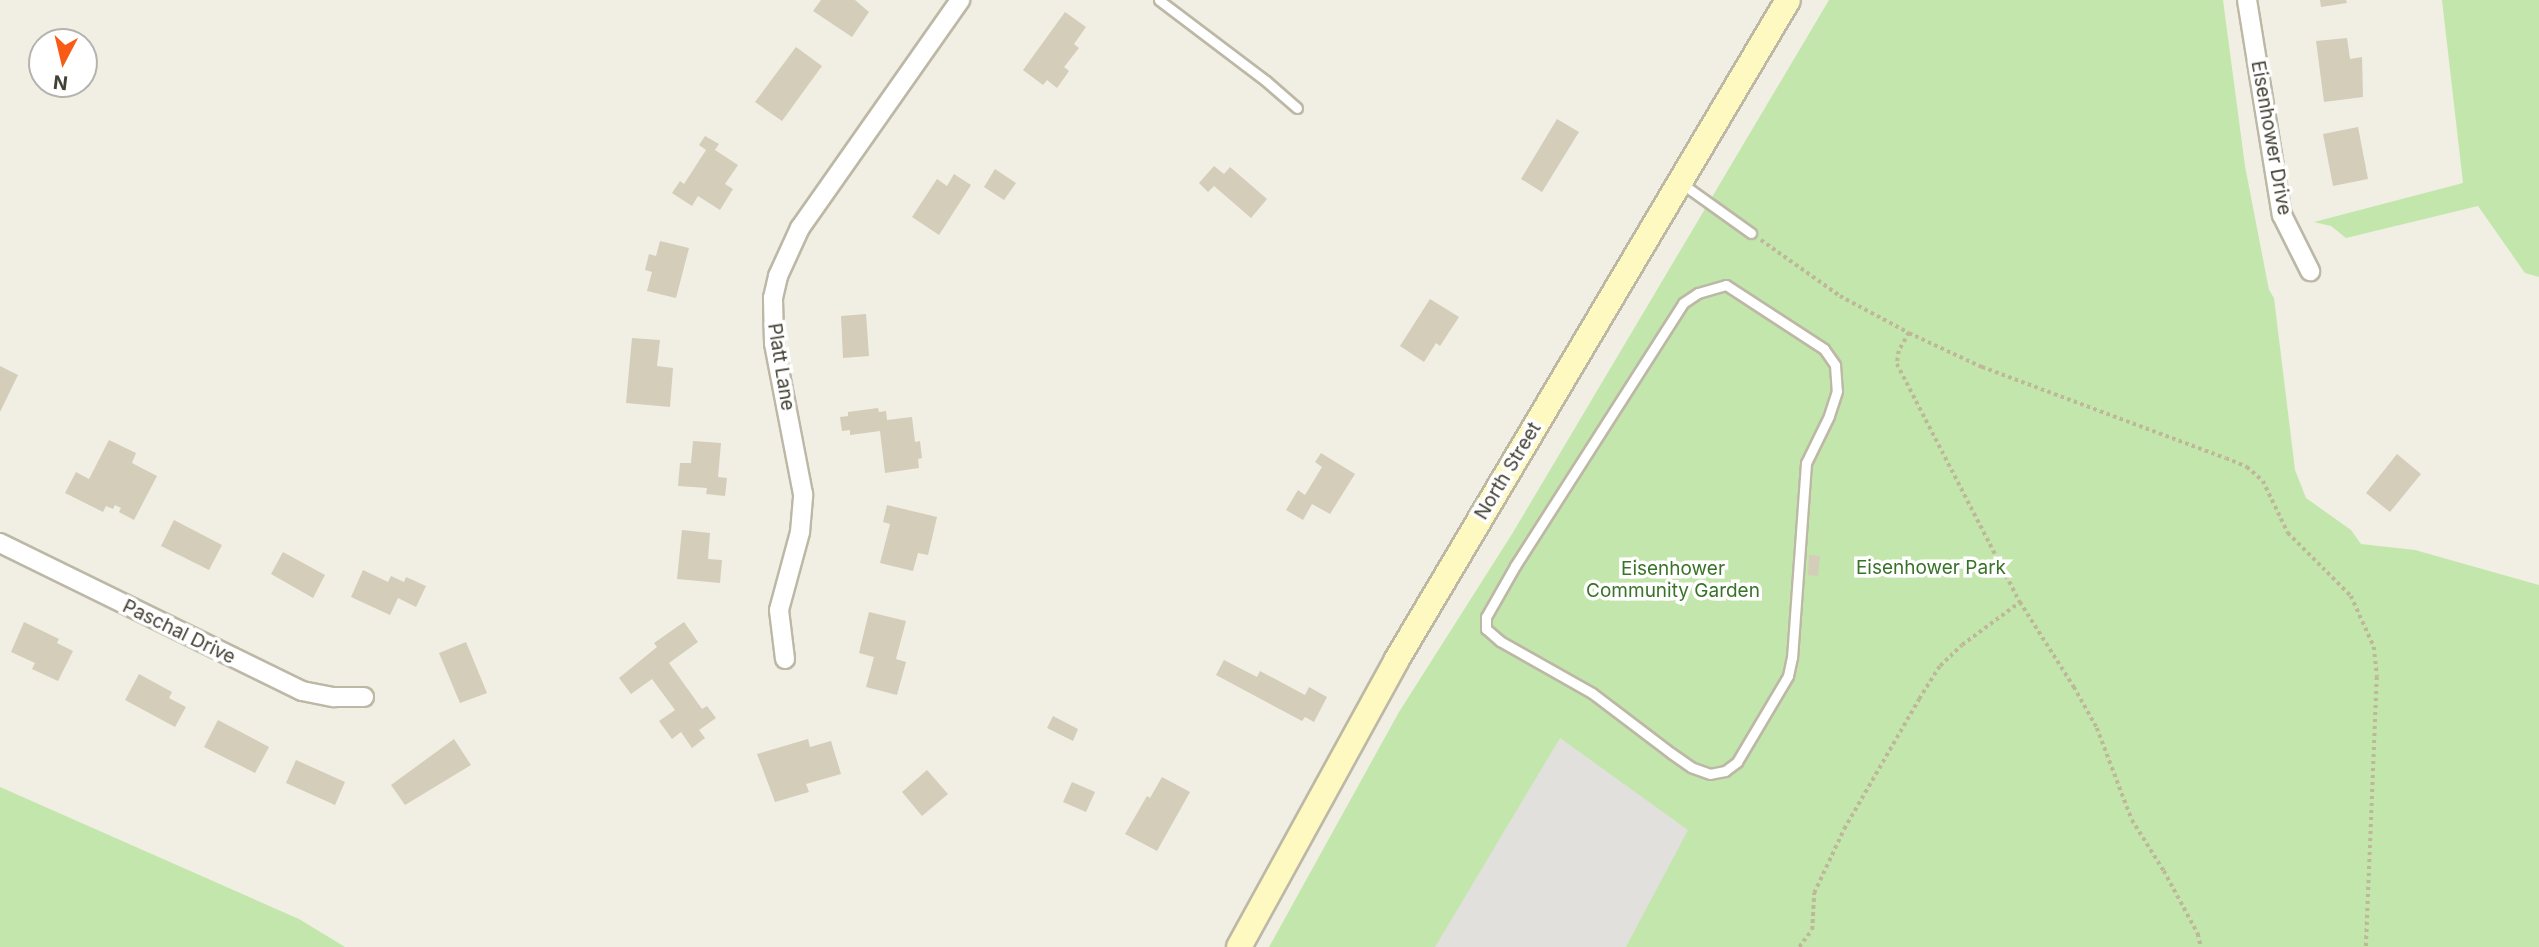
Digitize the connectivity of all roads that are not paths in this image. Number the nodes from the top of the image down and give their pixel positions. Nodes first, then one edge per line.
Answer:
1 (960, 0) edge
2 (1159, 0) edge
3 (1788, 0) edge
4 (2247, 0) edge
5 (1297, 108) dead end
6 (1680, 182) junction
7 (1751, 233) road end
8 (2310, 271) dead end
9 (1794, 329) joint
10 (0, 544) edge
11 (785, 659) dead end
12 (364, 697) dead end
13 (1239, 947) edge

1 - 11 street, Platt Lane
2 - 5 lane
3 - 6 main road, North Street
4 - 8 street, Eisenhower Drive
6 - 7 lane
6 - 13 main road, North Street
9 - 9 lane
10 - 12 street, Paschal Drive

